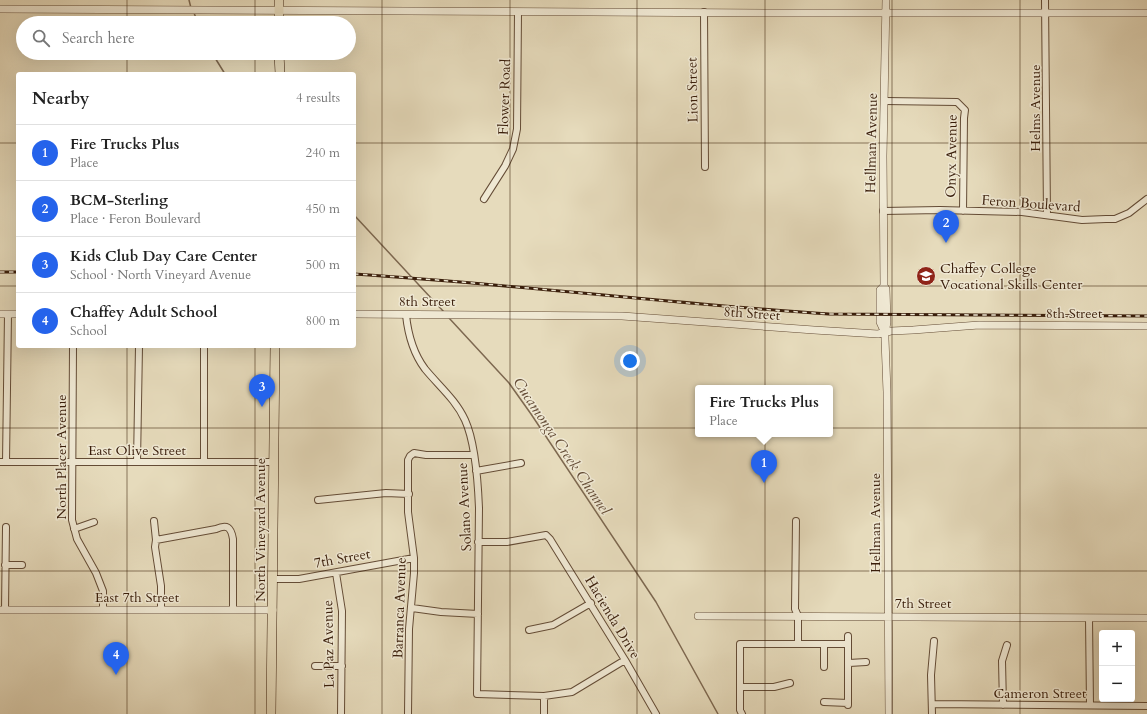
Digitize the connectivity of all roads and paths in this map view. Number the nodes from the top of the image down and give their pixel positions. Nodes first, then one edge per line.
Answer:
1 (279, 0) edge
2 (886, 0) edge
3 (1045, 0) edge
4 (0, 9) edge
5 (279, 10) junction
6 (518, 12) junction
7 (704, 12) junction
8 (885, 12) junction
9 (1045, 12) junction
10 (1147, 13) edge
11 (279, 16) edge
12 (279, 60) edge
13 (280, 72) edge
14 (885, 101) junction
15 (705, 167) dead end
16 (484, 199) dead end
17 (1147, 199) edge
18 (883, 211) junction
19 (963, 211) junction
20 (1047, 215) junction
21 (4, 314) edge
22 (16, 314) edge
23 (356, 314) edge
24 (406, 315) junction
25 (1147, 326) edge
26 (885, 332) junction
27 (73, 348) edge
28 (139, 348) edge
29 (204, 348) edge
30 (275, 348) edge
31 (474, 455) junction
32 (3, 462) edge
33 (72, 462) junction
34 (137, 462) junction
35 (204, 462) junction
36 (274, 462) junction
37 (521, 464) dead end
38 (476, 471) junction
39 (409, 494) junction
40 (318, 500) dead end
41 (796, 521) dead end
42 (94, 522) dead end
43 (154, 522) dead end
44 (6, 528) dead end
45 (74, 529) junction
46 (156, 540) junction
47 (478, 542) junction
48 (414, 558) junction
49 (5, 565) junction
50 (22, 565) dead end
51 (336, 573) junction
52 (273, 579) junction
53 (591, 603) junction
54 (412, 608) junction
55 (3, 610) edge
56 (103, 610) junction
57 (161, 610) junction
58 (234, 610) junction
59 (273, 610) junction
60 (478, 614) junction
61 (698, 616) dead end
62 (798, 616) junction
63 (889, 616) junction
64 (1089, 618) junction
65 (1147, 618) edge
66 (529, 630) dead end
67 (848, 636) dead end
68 (934, 641) dead end
69 (798, 644) junction
70 (824, 644) junction
71 (848, 644) junction
72 (1008, 645) dead end
73 (625, 660) junction
74 (866, 662) dead end
75 (848, 663) junction
76 (316, 666) dead end
77 (342, 666) junction
78 (824, 667) dead end
79 (790, 683) dead end
80 (740, 687) junction
81 (544, 696) junction
82 (824, 702) dead end
83 (932, 704) junction
84 (1003, 705) junction
85 (1090, 705) junction
86 (1147, 706) edge
87 (271, 714) edge
88 (341, 714) edge
89 (408, 714) edge
90 (544, 714) edge
91 (656, 714) edge
92 (742, 714) edge
93 (889, 714) edge
94 (932, 714) edge

1 - 5 main road
2 - 8 street, Hellman Avenue
3 - 9 street, Helms Avenue
4 - 5 street
5 - 6 street
5 - 11 main road
6 - 7 street
6 - 16 street, Flower Road
7 - 8 street
7 - 15 street, Lion Street
8 - 9 street
8 - 14 street, Hellman Avenue
9 - 10 street
9 - 20 street, Helms Avenue
12 - 13 main road
14 - 18 street, Hellman Avenue
14 - 19 street, Onyx Avenue
17 - 20 street, Feron Boulevard
18 - 19 street, Feron Boulevard
18 - 26 street, Hellman Avenue
19 - 20 street, Feron Boulevard
21 - 22 street
21 - 32 street
23 - 24 street, 8th Street
24 - 26 street, 8th Street
24 - 31 street, Solano Avenue
25 - 26 street, 8th Street
26 - 63 street, Hellman Avenue
27 - 33 street, North Placer Avenue
28 - 34 street
29 - 35 street
30 - 36 main road, North Vineyard Avenue
31 - 38 street, Solano Avenue
31 - 39 street, Barranca Avenue
32 - 33 street, East Olive Street
33 - 34 street, East Olive Street
33 - 45 street, North Placer Avenue
34 - 35 street, East Olive Street
35 - 36 street, East Olive Street
36 - 52 main road, North Vineyard Avenue
37 - 38 street
38 - 47 street, Solano Avenue
39 - 40 street
39 - 48 street, Barranca Avenue
41 - 62 street
42 - 45 street
43 - 46 street
44 - 49 street
45 - 56 street, North Placer Avenue
46 - 57 street
46 - 58 street
47 - 53 street, Hacienda Drive
47 - 60 street, Solano Avenue
48 - 51 street, 7th Street
48 - 54 street, Barranca Avenue
49 - 50 street
49 - 55 street
51 - 52 street, 7th Street
51 - 77 street, La Paz Avenue
52 - 59 main road, North Vineyard Avenue
53 - 66 street
53 - 73 street, Hacienda Drive
54 - 60 street
54 - 89 street, Barranca Avenue
55 - 56 street, East 7th Street
56 - 57 street, East 7th Street
57 - 58 street, East 7th Street
58 - 59 street, East 7th Street
59 - 87 main road, North Vineyard Avenue
60 - 81 street, Solano Avenue
61 - 62 street, 7th Street
62 - 63 street, 7th Street
62 - 69 street
63 - 64 street, 7th Street
63 - 93 street, Hellman Avenue
64 - 65 street, 7th Street
64 - 85 street
67 - 71 street
68 - 83 street
69 - 70 street
69 - 80 street
70 - 71 street
70 - 78 street
71 - 75 street
72 - 84 street
73 - 81 street
73 - 91 street, Hacienda Drive
74 - 75 street
75 - 82 street
76 - 77 street
77 - 88 street, La Paz Avenue
79 - 80 street
80 - 92 street
81 - 90 street
83 - 84 street, Cameron Street
83 - 94 street
84 - 85 street, Cameron Street
85 - 86 street, Cameron Street

